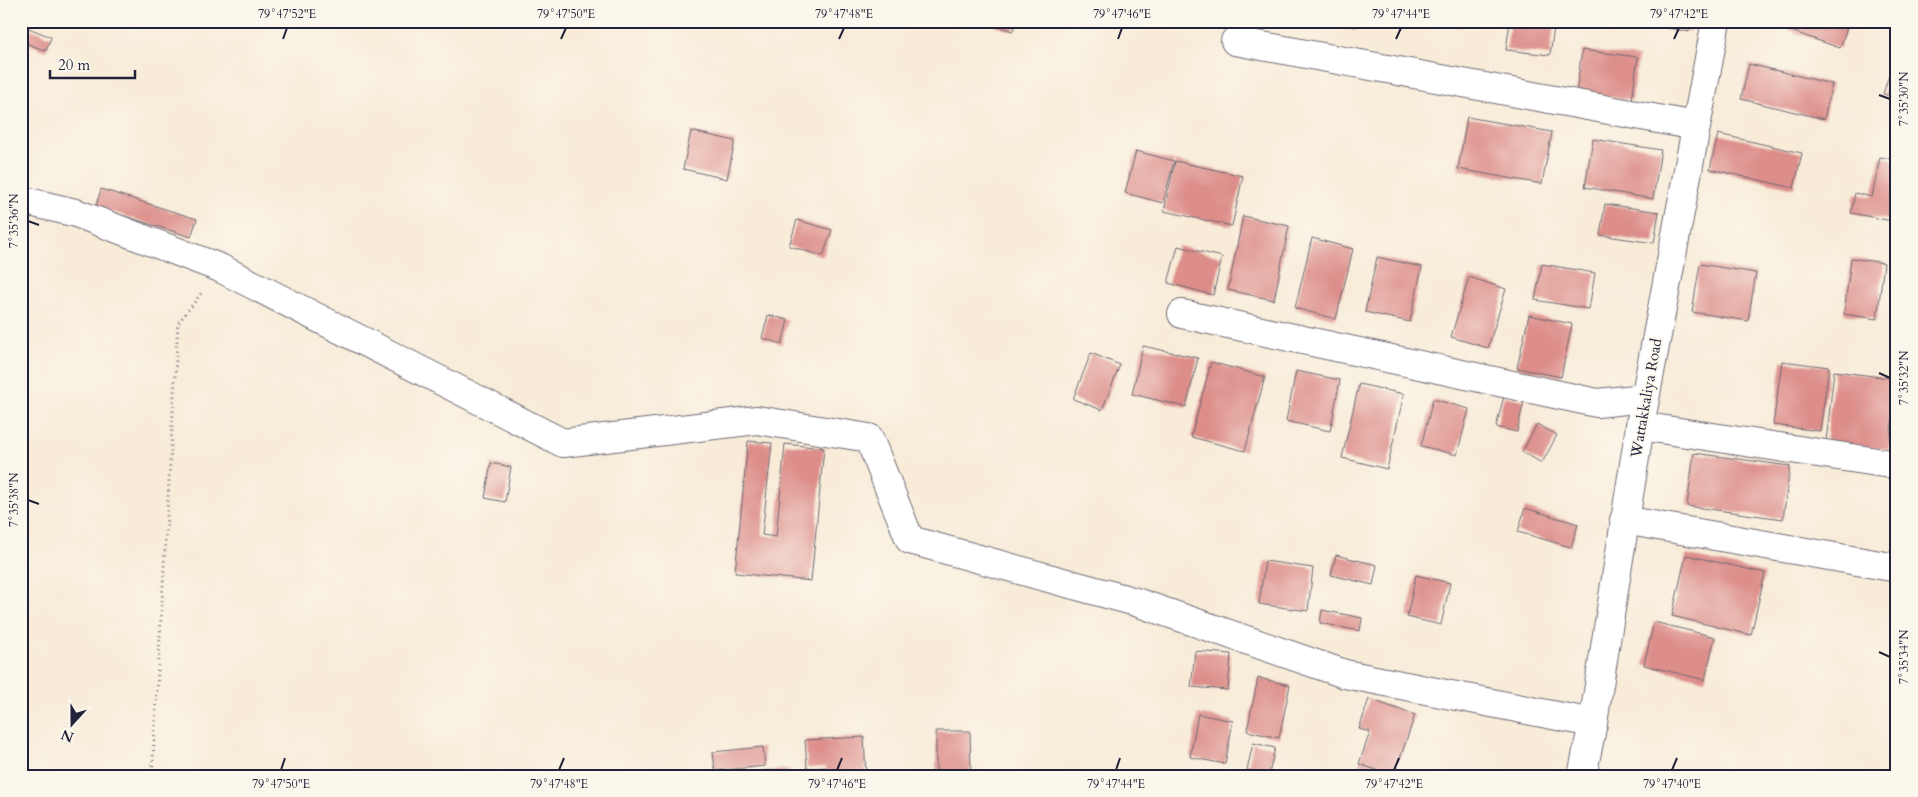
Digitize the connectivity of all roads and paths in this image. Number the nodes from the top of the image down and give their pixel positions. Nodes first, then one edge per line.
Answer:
1 (1716, 21) edge
2 (1235, 41) dead end
3 (1696, 126) junction
4 (21, 200) edge
5 (220, 268) junction
6 (1182, 314) dead end
7 (1646, 398) junction
8 (1640, 426) junction
9 (1897, 465) edge
10 (1624, 520) junction
11 (1897, 568) edge
12 (1593, 723) junction
13 (152, 776) edge
14 (1582, 776) edge

1 - 3 street, Wattakkaliya Road
2 - 3 street
3 - 7 street, Wattakkaliya Road
4 - 5 street
5 - 12 street
5 - 13 path
6 - 7 street
7 - 8 street, Wattakkaliya Road
8 - 9 street
8 - 10 street, Wattakkaliya Road
10 - 11 street
10 - 12 street, Wattakkaliya Road
12 - 14 street, Wattakkaliya Road

